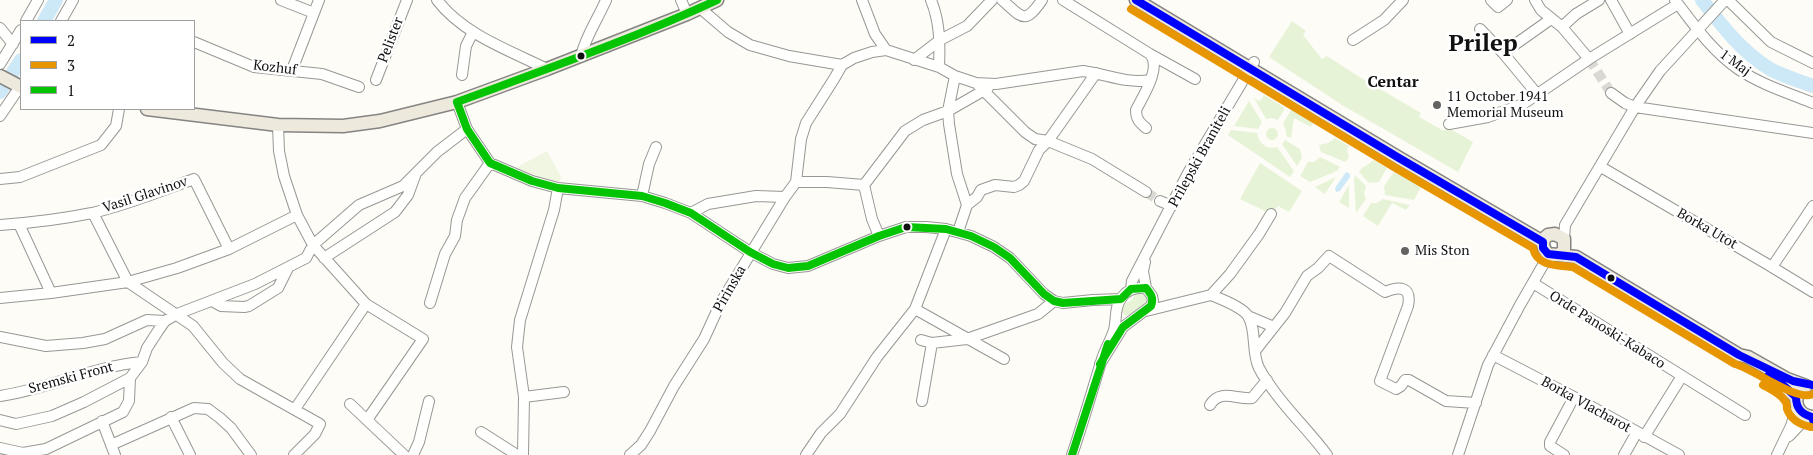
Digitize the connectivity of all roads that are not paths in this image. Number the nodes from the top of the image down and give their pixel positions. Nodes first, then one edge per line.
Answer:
1 (38, 0) edge
2 (73, 0) edge
3 (281, 0) edge
4 (319, 0) edge
5 (407, 0) edge
6 (437, 0) edge
7 (606, 0) edge
8 (681, 0) edge
9 (717, 0) edge
10 (862, 0) edge
11 (932, 0) edge
12 (992, 0) edge
13 (1002, 0) edge
14 (1042, 0) edge
15 (1063, 0) edge
16 (1136, 0) edge
17 (1148, 0) edge
18 (1403, 0) edge
19 (1491, 0) edge
20 (1507, 0) edge
21 (1534, 0) edge
22 (1600, 0) edge
23 (1611, 0) edge
24 (1727, 0) edge
25 (1677, 2) edge
26 (700, 8) junction
27 (314, 13) junction
28 (688, 14) junction
29 (1551, 19) junction
30 (27, 20) edge
31 (62, 20) edge
32 (1562, 27) junction
33 (0, 28) edge
34 (1480, 29) dead end
35 (1698, 30) junction
36 (20, 32) edge
37 (473, 32) junction
38 (1630, 34) junction
39 (940, 40) junction
40 (1353, 40) dead end
41 (195, 42) edge
42 (13, 44) junction
43 (886, 50) junction
44 (1503, 53) junction
45 (1150, 54) junction
46 (581, 56) junction
47 (1588, 59) junction
48 (914, 60) junction
49 (1813, 63) edge
50 (0, 64) edge
51 (842, 65) junction
52 (1252, 66) junction
53 (939, 67) junction
54 (547, 69) junction
55 (292, 70) junction
56 (1096, 73) junction
57 (462, 75) dead end
58 (0, 76) edge
59 (955, 76) junction
60 (1195, 79) dead end
61 (376, 80) dead end
62 (1150, 80) junction
63 (20, 86) edge
64 (20, 87) edge
65 (359, 87) dead end
66 (979, 87) junction
67 (1611, 93) tunnel mouth
68 (1537, 94) junction
69 (456, 102) junction
70 (1813, 103) edge
71 (1635, 107) junction
72 (119, 110) edge
73 (155, 110) edge
74 (948, 111) junction
75 (0, 116) edge
76 (1449, 124) dead end
77 (278, 125) junction
78 (1146, 128) dead end
79 (467, 129) junction
80 (1813, 132) edge
81 (1048, 141) junction
82 (656, 147) dead end
83 (490, 163) junction
84 (1600, 167) junction
85 (415, 175) junction
86 (0, 179) edge
87 (796, 182) junction
88 (864, 185) junction
89 (558, 188) junction
90 (1146, 192) tunnel mouth
91 (642, 196) junction
92 (785, 197) junction
93 (1160, 201) tunnel mouth
94 (967, 205) junction
95 (1172, 206) junction
96 (1813, 206) edge
97 (93, 213) junction
98 (691, 213) junction
99 (1271, 214) dead end
100 (297, 215) junction
101 (19, 224) junction
102 (0, 225) edge
103 (946, 229) junction
104 (958, 232) junction
105 (879, 236) junction
106 (313, 245) junction
107 (1552, 247) junction
108 (229, 249) junction
109 (750, 252) junction
110 (1148, 253) junction
111 (324, 258) junction
112 (1772, 267) junction
113 (288, 268) junction
114 (128, 282) junction
115 (1533, 283) junction
116 (1131, 289) junction
117 (1149, 292) junction
118 (1813, 292) edge
119 (51, 293) junction
120 (1211, 294) junction
121 (0, 298) edge
122 (1121, 299) junction
123 (1093, 300) junction
124 (212, 301) junction
125 (1054, 301) junction
126 (1178, 302) junction
127 (430, 303) dead end
128 (366, 304) junction
129 (915, 310) junction
130 (1146, 311) junction
131 (1115, 313) junction
132 (177, 314) junction
133 (1248, 316) junction
134 (165, 321) junction
135 (1130, 321) junction
136 (1274, 327) junction
137 (0, 337) edge
138 (967, 339) junction
139 (921, 340) dead end
140 (932, 343) junction
141 (1255, 351) junction
142 (1493, 355) junction
143 (1740, 355) junction
144 (1004, 360) dead end
145 (142, 362) junction
146 (1100, 364) junction
147 (1682, 376) junction
148 (130, 378) junction
149 (1267, 380) junction
150 (1810, 384) edge
151 (564, 392) dead end
152 (0, 396) edge
153 (524, 397) junction
154 (1574, 397) junction
155 (429, 401) dead end
156 (922, 401) dead end
157 (1796, 402) junction
158 (1476, 403) junction
159 (350, 404) dead end
160 (1210, 405) dead end
161 (295, 409) junction
162 (1745, 415) dead end
163 (171, 417) junction
164 (1811, 418) edge
165 (0, 420) edge
166 (368, 420) junction
167 (102, 421) junction
168 (480, 432) dead end
169 (1640, 435) junction
170 (1785, 440) junction
171 (0, 448) edge
172 (113, 450) edge
173 (47, 452) edge
174 (633, 454) edge
175 (807, 454) edge
176 (190, 455) edge
177 (251, 455) edge
178 (294, 455) edge
179 (404, 455) edge
180 (413, 455) edge
181 (517, 455) edge
182 (523, 455) edge
183 (1072, 455) edge
184 (1327, 455) edge
185 (1458, 455) edge
186 (1564, 455) edge
187 (1624, 455) edge
188 (1679, 455) edge
189 (1777, 455) edge

1 - 30 street
2 - 31 street
3 - 27 street
4 - 27 street
5 - 61 street, Pelister
6 - 37 street
7 - 46 street
8 - 28 street
9 - 26 main road
10 - 43 street
11 - 39 street
12 - 39 street
13 - 14 street
15 - 45 street
16 - 52 main road
17 - 52 main road
18 - 40 street
19 - 20 street
21 - 29 street
22 - 32 street
23 - 38 street
24 - 35 street
24 - 49 street
25 - 35 street, 1 Maj
25 - 38 street
26 - 28 main road
26 - 51 street
27 - 55 street
28 - 46 main road
29 - 32 street
29 - 44 street
32 - 47 street
33 - 42 street
34 - 44 street
35 - 70 street, 1 Maj
35 - 71 street
36 - 42 street
37 - 54 street
37 - 57 street
38 - 47 street
39 - 48 street
39 - 53 street
41 - 55 street, Kozhuf
42 - 50 street
43 - 48 street
43 - 51 street
44 - 68 street
45 - 60 street
45 - 62 street
46 - 54 main road
47 - 68 street
48 - 53 street
51 - 87 street, Pirinska
52 - 95 street, Prilepski Braniteli
52 - 107 main road
53 - 59 street
54 - 69 main road
55 - 65 street, Kozhuf
56 - 62 street
56 - 66 street
56 - 81 street
58 - 63 main road
59 - 66 street
59 - 74 street
62 - 78 street
64 - 75 street
66 - 74 street
66 - 81 street
67 - 71 street
68 - 76 street
69 - 77 main road
69 - 79 street
71 - 80 street
71 - 84 street
72 - 86 street
73 - 77 main road
74 - 88 street
74 - 94 street
77 - 100 street
79 - 83 street
79 - 85 street
81 - 90 street
81 - 94 street
82 - 91 street
83 - 89 street
83 - 127 street
84 - 107 street
84 - 112 street, Borka Utot
85 - 106 street
85 - 111 street
87 - 88 street
87 - 92 street, Pirinska
88 - 105 street
89 - 91 street
89 - 153 street
91 - 98 street
92 - 98 street
92 - 109 street, Pirinska
93 - 95 street
94 - 104 street
95 - 110 street, Prilepski Braniteli
96 - 112 street
97 - 101 street, Vasil Glavinov
97 - 108 street, Vasil Glavinov
97 - 114 street
98 - 109 street
99 - 120 street
100 - 106 street
100 - 108 street
101 - 102 street, Vasil Glavinov
101 - 119 street
103 - 104 street
103 - 105 street
103 - 129 street
104 - 125 street
105 - 109 street
106 - 111 street
106 - 113 street
107 - 115 street
107 - 143 main road
108 - 114 street
109 - 174 street, Pirinska
110 - 116 street, Prilepski Braniteli
110 - 117 street, Prilepski Braniteli
111 - 128 street
112 - 118 street, Borka Utot
113 - 124 street
113 - 124 street
114 - 119 street
114 - 132 street
115 - 142 street
115 - 147 street, Orde Panoski-Kabaco
116 - 117 street
116 - 122 street
117 - 126 street
117 - 130 street
119 - 121 street
120 - 126 street
120 - 133 street
122 - 123 street
122 - 131 street
123 - 125 street
123 - 131 street
124 - 132 street
125 - 138 street
126 - 130 street
128 - 161 street
128 - 166 street
129 - 138 street
129 - 175 street
130 - 135 street
131 - 135 street
131 - 146 street
132 - 134 street
132 - 161 street
133 - 136 street
133 - 141 street
134 - 137 street
134 - 145 street
135 - 146 street
136 - 141 street
136 - 158 street
138 - 140 street
138 - 144 street
139 - 140 street
140 - 156 street
141 - 149 street
142 - 154 street, Borka Vlacharot
142 - 158 street
143 - 150 main road
143 - 157 main road
145 - 148 street
145 - 152 street, Sremski Front
146 - 183 street
147 - 162 street, Orde Panoski-Kabaco
147 - 169 street
148 - 165 street
148 - 167 street
149 - 160 street
149 - 184 street
150 - 157 main road
151 - 153 street
153 - 182 street
154 - 169 street, Borka Vlacharot
154 - 186 street
155 - 180 street
157 - 164 main road
157 - 170 street
158 - 185 street
159 - 166 street
161 - 178 street
163 - 172 street
163 - 176 street
163 - 177 street
164 - 170 street
166 - 179 street
167 - 172 street
167 - 173 street
168 - 181 street
169 - 187 street
169 - 188 street, Borka Vlacharot
170 - 189 street
171 - 173 street

